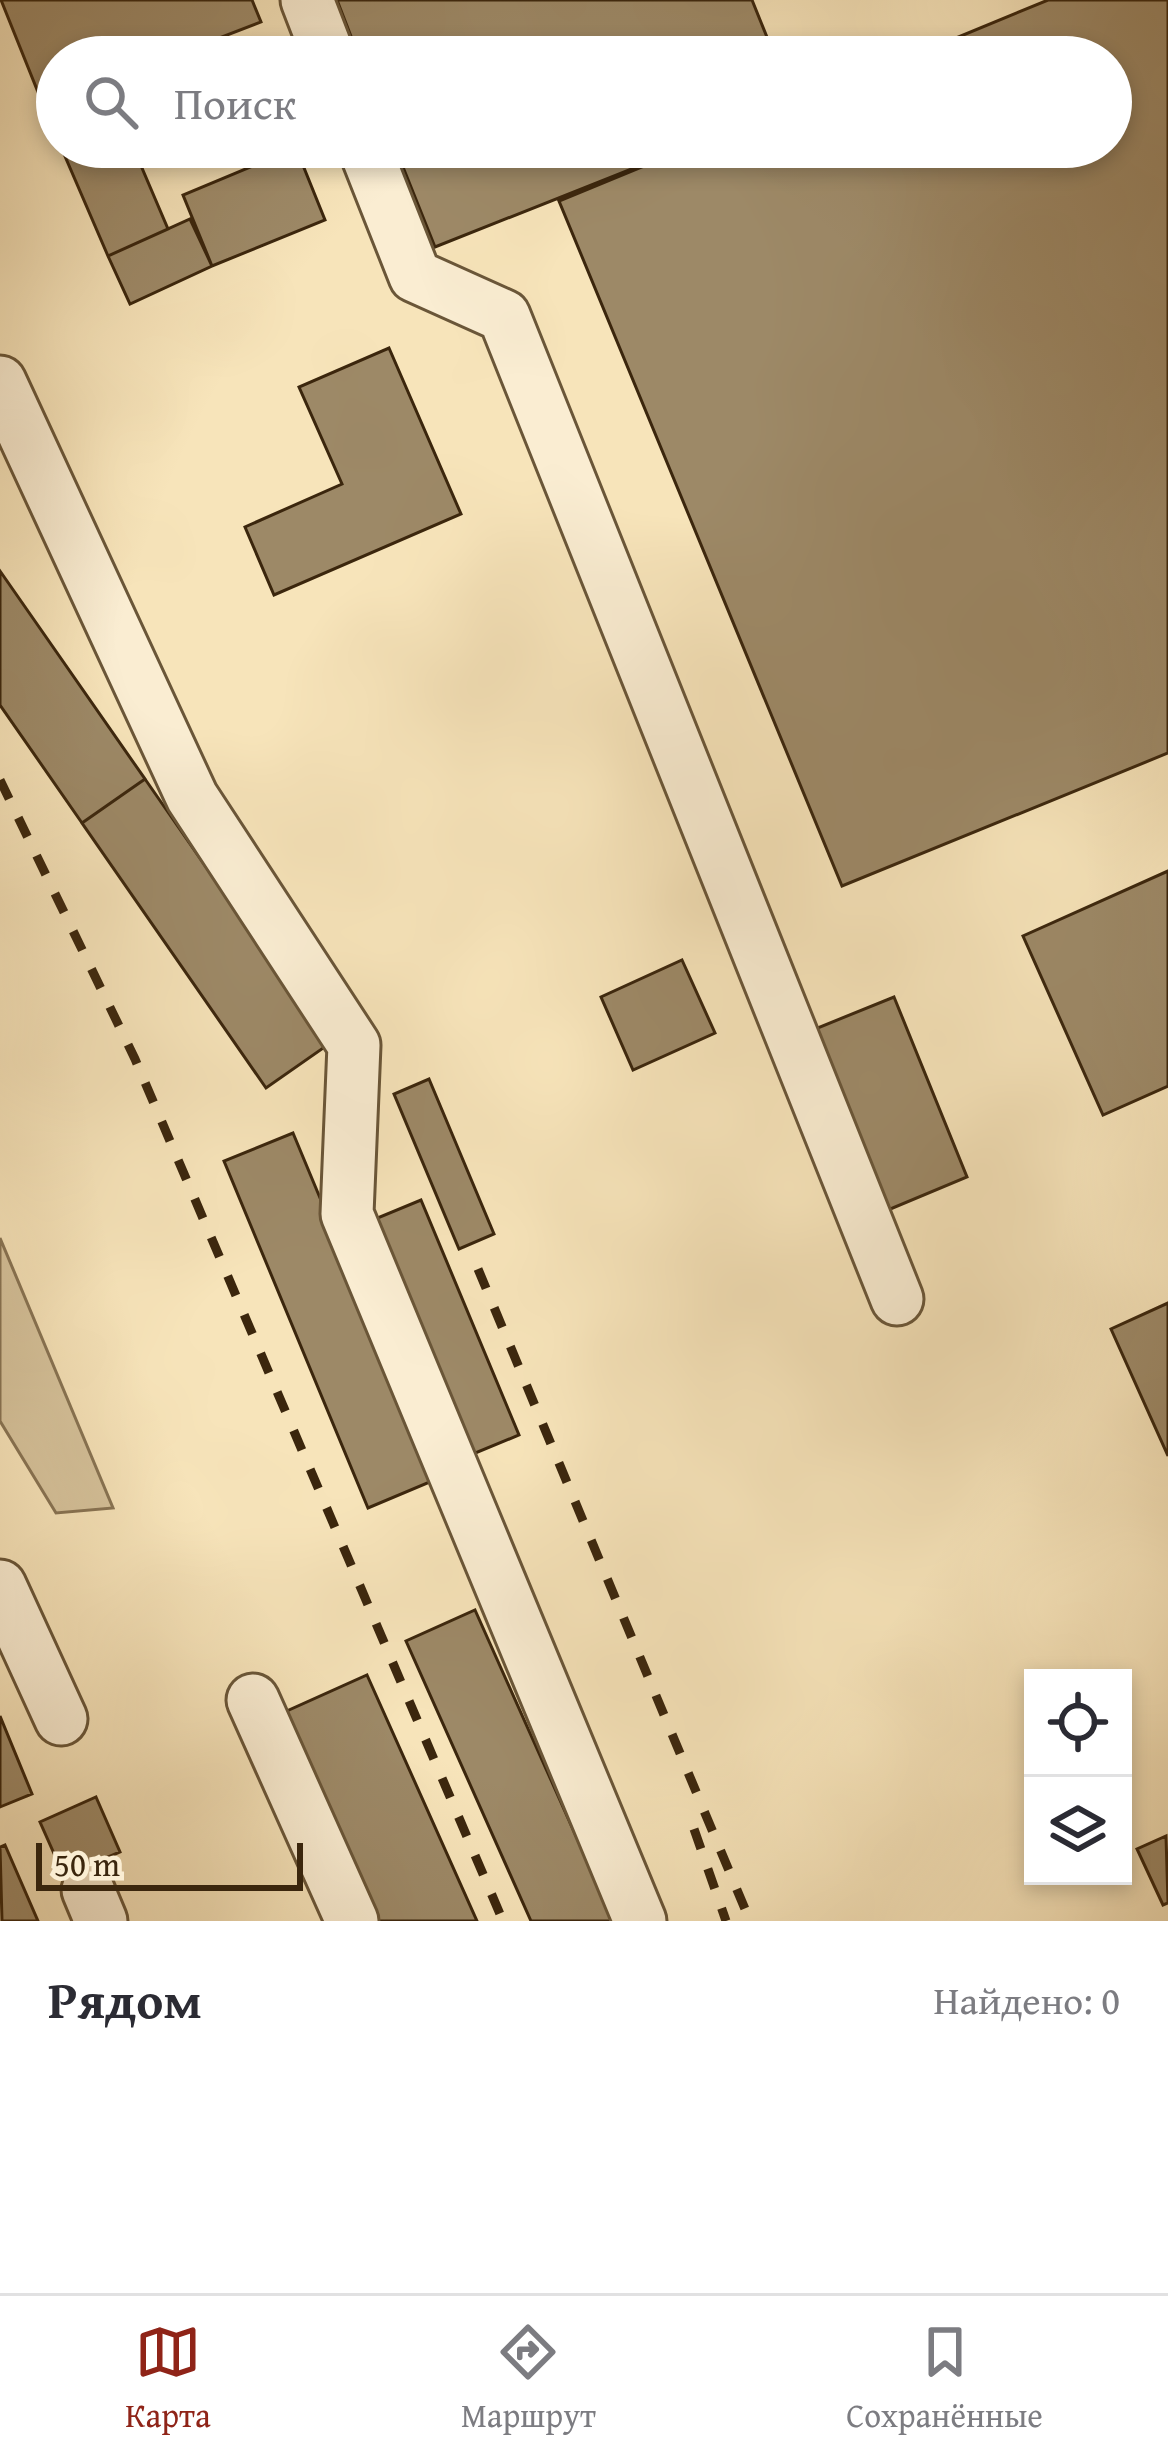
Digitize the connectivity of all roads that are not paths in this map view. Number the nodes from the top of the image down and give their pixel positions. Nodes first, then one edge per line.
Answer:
1 (307, 0) edge
2 (321, 36) edge
3 (372, 168) edge
4 (0, 382) edge
5 (897, 1298) dead end
6 (0, 1586) edge
7 (253, 1700) dead end
8 (61, 1719) dead end
9 (352, 1921) edge
10 (640, 1921) edge

1 - 2 lane
3 - 5 lane
4 - 10 lane
6 - 8 lane
7 - 9 lane

